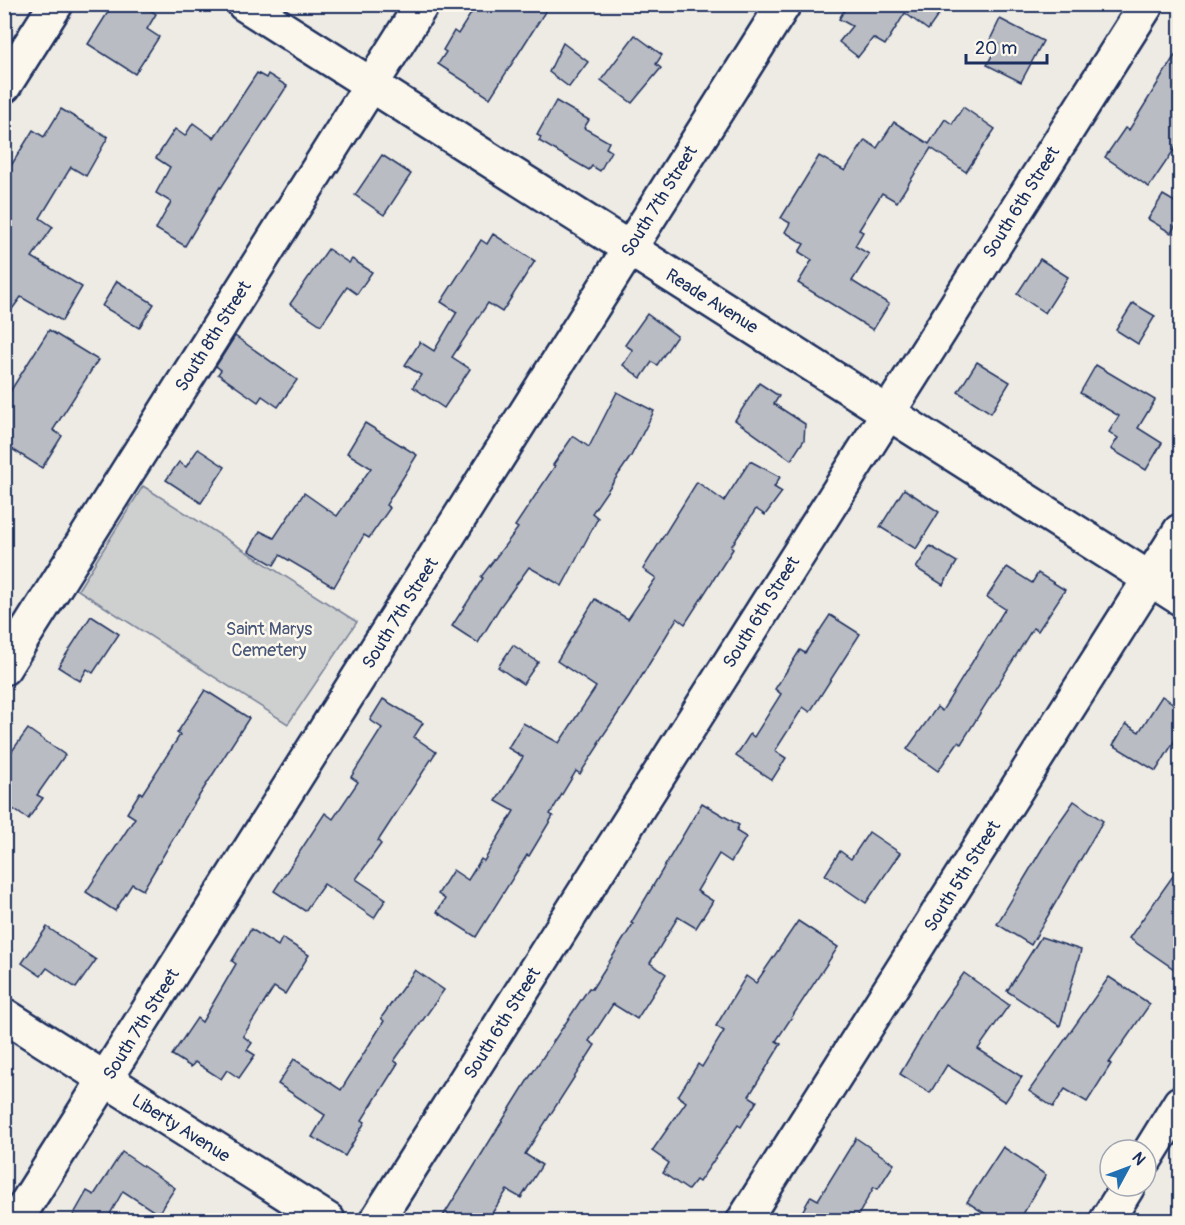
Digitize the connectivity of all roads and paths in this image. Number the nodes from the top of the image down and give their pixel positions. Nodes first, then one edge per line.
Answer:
1 (56, 4) edge
2 (244, 4) edge
3 (422, 4) edge
4 (784, 4) edge
5 (1147, 4) edge
6 (4, 86) edge
7 (370, 86) junction
8 (629, 249) junction
9 (887, 413) junction
10 (1180, 531) edge
11 (1150, 579) junction
12 (1180, 598) edge
13 (4, 668) edge
14 (4, 1015) edge
15 (106, 1080) junction
16 (1180, 1102) edge
17 (1158, 1138) edge
18 (1121, 1198) edge
19 (16, 1221) edge
20 (328, 1221) edge
21 (377, 1221) edge
22 (744, 1221) edge
23 (1107, 1221) edge

1 - 6 street
2 - 7 street, Reade Avenue
3 - 7 street, South 8th Street
4 - 8 street, South 7th Street
5 - 9 street, South 6th Street
7 - 8 street, Reade Avenue
7 - 13 street, South 8th Street
8 - 9 street, Reade Avenue
8 - 15 street, South 7th Street
9 - 11 street, Reade Avenue
9 - 21 street, South 6th Street
10 - 11 street, South 5th Street
11 - 12 street, Reade Avenue
11 - 22 street, South 5th Street
14 - 15 street, Liberty Avenue
15 - 19 street, South 7th Street
15 - 20 street, Liberty Avenue
16 - 17 street
18 - 23 street

